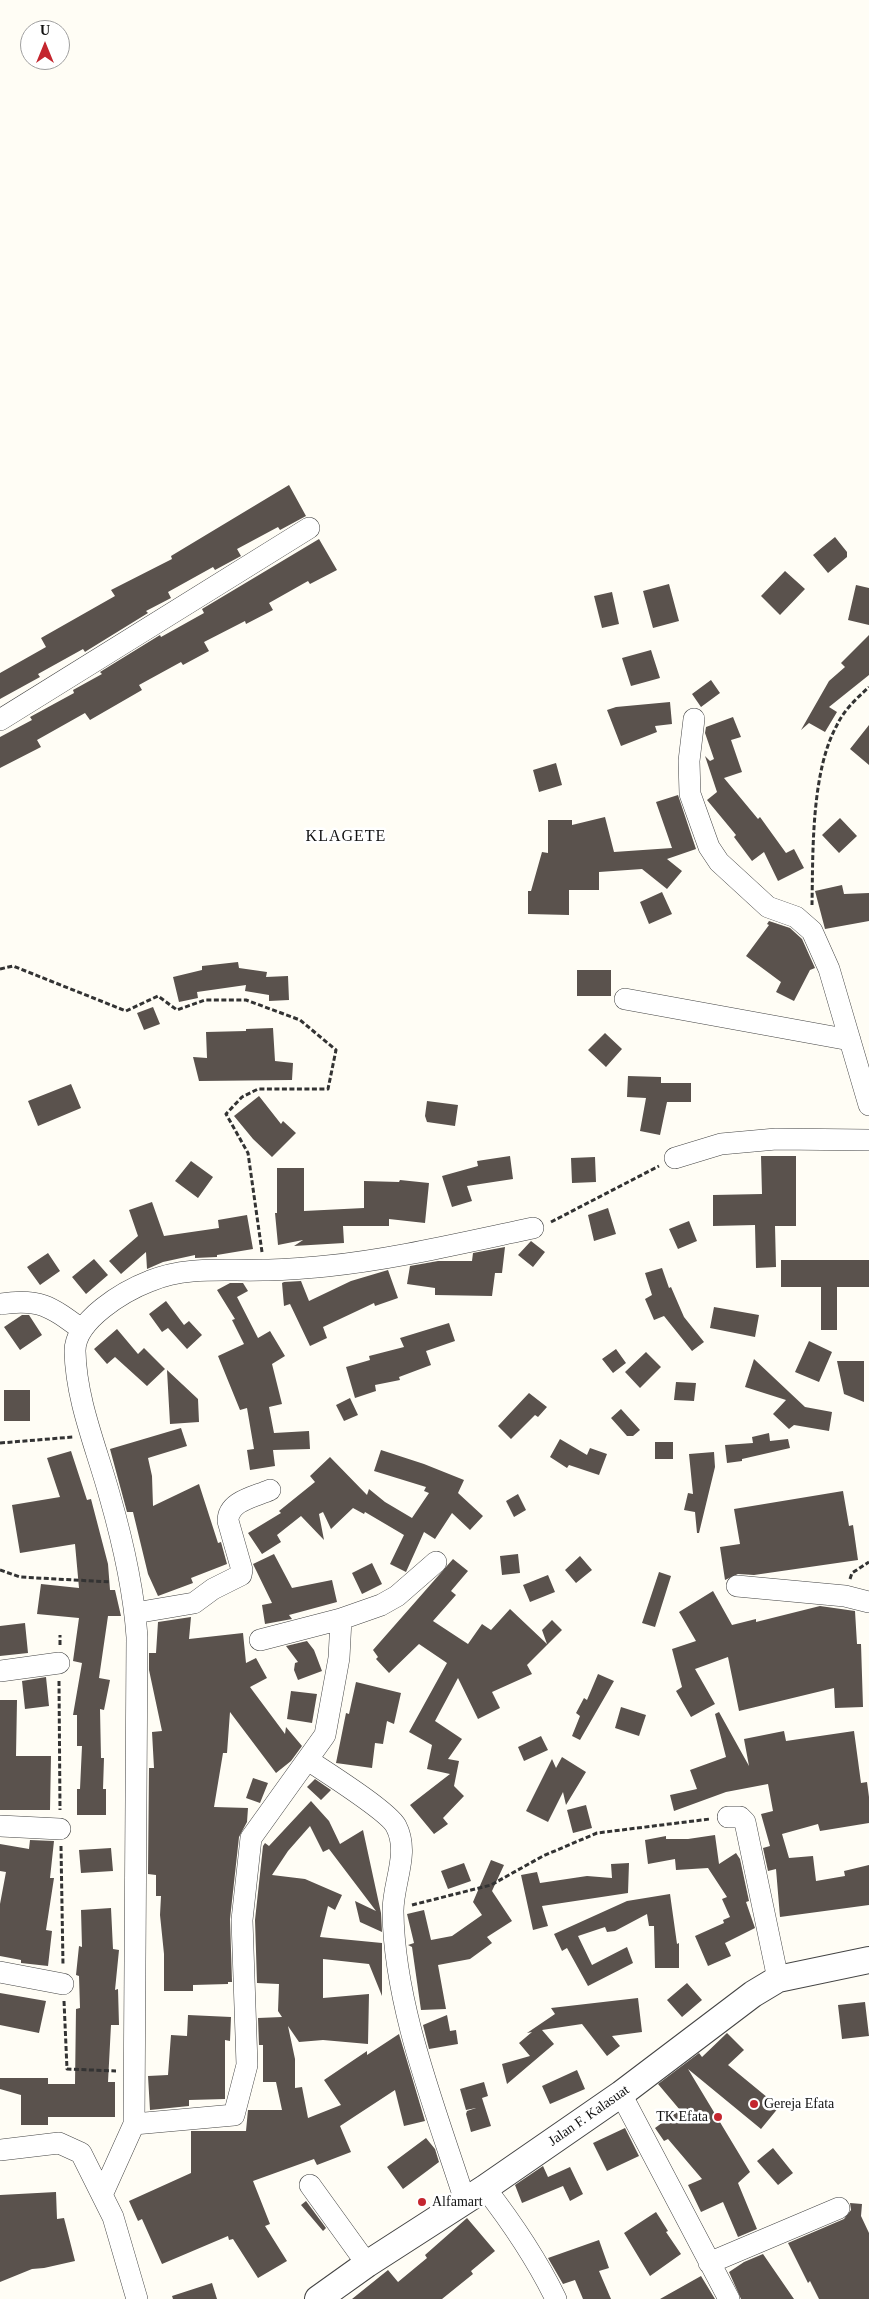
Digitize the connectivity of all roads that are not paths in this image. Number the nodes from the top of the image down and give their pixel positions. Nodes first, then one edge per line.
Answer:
1 (309, 528) dead end
2 (694, 718) dead end
3 (0, 720) edge
4 (625, 999) dead end
5 (850, 1040) junction
6 (869, 1105) edge
7 (869, 1140) edge
8 (675, 1158) road end
9 (534, 1228) road end
10 (0, 1304) edge
11 (81, 1329) junction
12 (270, 1490) dead end
13 (436, 1562) dead end
14 (737, 1586) dead end
15 (869, 1602) edge
16 (135, 1613) junction
17 (341, 1620) junction
18 (260, 1640) dead end
19 (59, 1663) road end
20 (0, 1671) edge
21 (308, 1760) junction
22 (728, 1817) road end
23 (0, 1826) edge
24 (60, 1829) road end
25 (869, 1960) edge
26 (0, 1972) edge
27 (778, 1979) junction
28 (63, 1984) road end
29 (621, 2094) junction
30 (134, 2124) junction
31 (0, 2150) edge
32 (310, 2184) dead end
33 (102, 2195) junction
34 (475, 2195) junction
35 (839, 2208) dead end
36 (709, 2263) junction
37 (367, 2264) junction
38 (137, 2299) edge
39 (318, 2299) edge
40 (556, 2299) edge
41 (729, 2299) edge

1 - 3 street
2 - 5 street
4 - 5 street
5 - 6 street
7 - 8 street
9 - 11 street
10 - 11 street
11 - 16 street
12 - 16 street
13 - 17 street
14 - 15 street
16 - 30 street
17 - 18 street
17 - 21 street
19 - 20 street
21 - 30 street
21 - 34 street
22 - 27 street
23 - 24 street
25 - 27 street, Jalan F. Kalasuat
26 - 28 street
27 - 29 street, Jalan F. Kalasuat
29 - 34 street, Jalan F. Kalasuat
29 - 36 street
30 - 33 street
31 - 33 street
32 - 37 street
33 - 38 street
34 - 37 street, Jalan F. Kalasuat
34 - 40 street
35 - 36 street
36 - 41 street
37 - 39 street, Jalan F. Kalasuat

